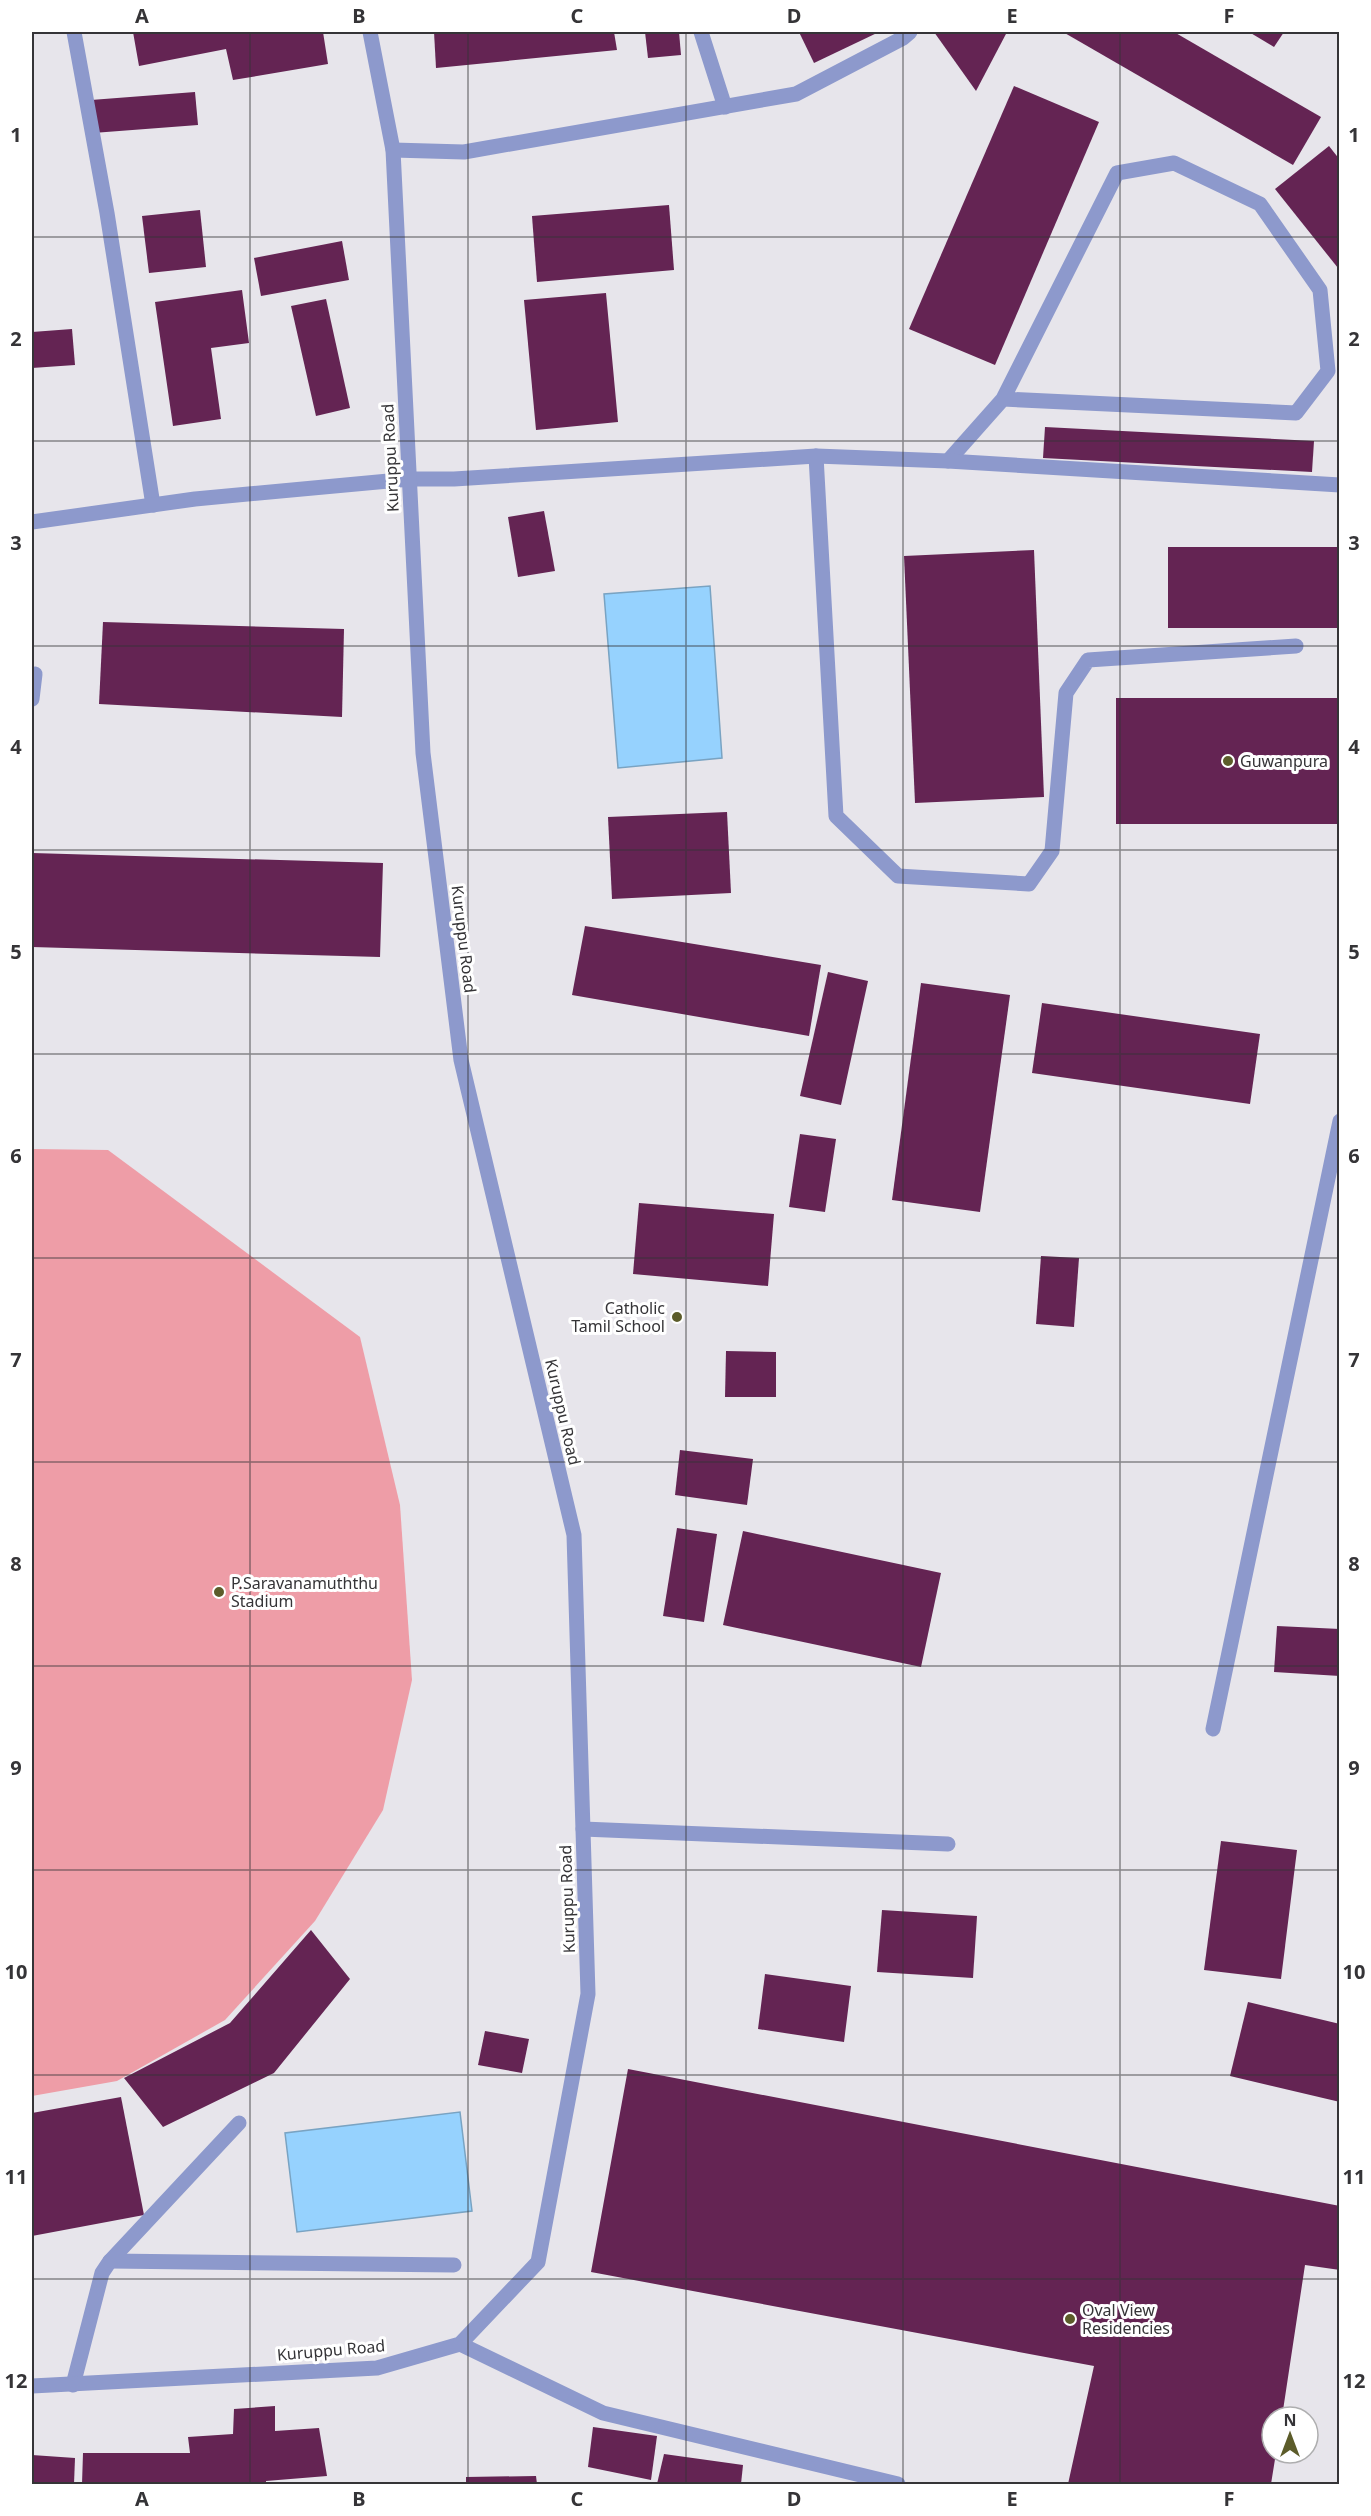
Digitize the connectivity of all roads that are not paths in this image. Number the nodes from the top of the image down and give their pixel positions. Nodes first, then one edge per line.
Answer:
1 (75, 32) edge
2 (370, 32) edge
3 (701, 32) edge
4 (910, 32) edge
5 (725, 107) junction
6 (393, 150) junction
7 (1003, 399) junction
8 (816, 456) junction
9 (948, 460) junction
10 (410, 479) junction
11 (1340, 485) edge
12 (153, 505) junction
13 (32, 522) edge
14 (1296, 646) dead end
15 (35, 674) dead end
16 (32, 699) edge
17 (1340, 1121) edge
18 (1213, 1729) dead end
19 (583, 1829) junction
20 (948, 1844) dead end
21 (239, 2123) dead end
22 (110, 2261) junction
23 (454, 2265) dead end
24 (460, 2344) junction
25 (73, 2385) junction
26 (32, 2386) edge
27 (898, 2484) edge

1 - 12 street
2 - 6 street, Kuruppu Road
3 - 5 street
4 - 5 street
5 - 6 street
6 - 10 street, Kuruppu Road
7 - 7 street
7 - 9 street
8 - 9 street
8 - 10 street
8 - 14 street
9 - 11 street
10 - 12 street
10 - 19 street, Kuruppu Road
12 - 13 street
15 - 16 street
17 - 18 street
19 - 20 street
19 - 24 street, Kuruppu Road
21 - 22 street
22 - 23 street
22 - 25 street
24 - 25 street, Kuruppu Road
24 - 27 street
25 - 26 street, Kuruppu Road

